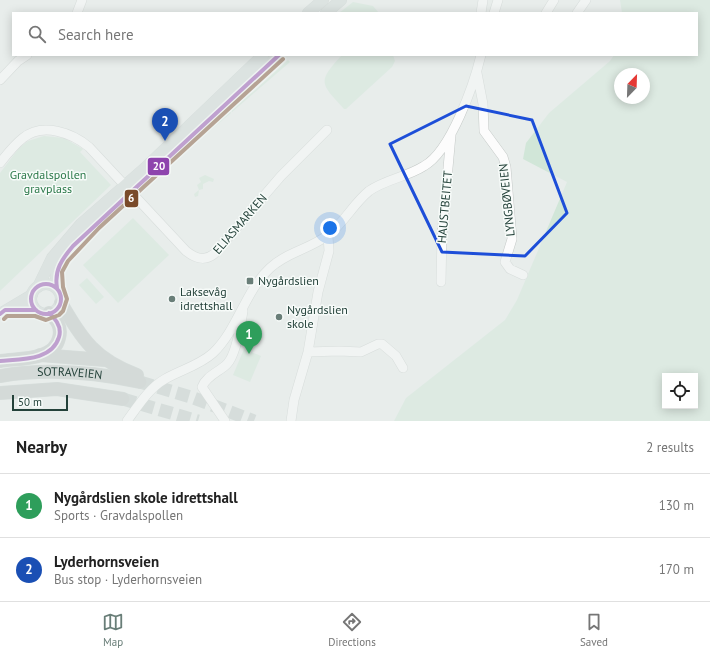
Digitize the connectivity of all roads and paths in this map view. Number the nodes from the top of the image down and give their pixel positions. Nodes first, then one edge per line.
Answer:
1 (82, 0) edge
2 (323, 0) edge
3 (341, 0) edge
4 (483, 0) edge
5 (498, 0) edge
6 (554, 0) edge
7 (586, 0) edge
8 (77, 12) edge
9 (309, 12) edge
10 (327, 12) edge
11 (481, 12) edge
12 (494, 12) edge
13 (547, 12) edge
14 (578, 12) edge
15 (26, 56) edge
16 (262, 56) edge
17 (278, 56) edge
18 (481, 56) edge
19 (477, 72) junction
20 (0, 80) edge
21 (327, 130) dead end
22 (451, 132) junction
23 (0, 163) edge
24 (127, 189) junction
25 (328, 236) junction
26 (523, 275) dead end
27 (441, 282) dead end
28 (57, 288) junction
29 (35, 291) junction
30 (60, 303) junction
31 (244, 304) junction
32 (36, 310) junction
33 (2, 312) edge
34 (50, 313) junction
35 (308, 352) junction
36 (40, 355) junction
37 (106, 360) junction
38 (0, 361) edge
39 (403, 368) dead end
40 (0, 376) edge
41 (2, 393) edge
42 (123, 398) tunnel mouth
43 (127, 421) edge
44 (225, 421) edge
45 (291, 421) edge

1 - 8 street
2 - 9 main road
3 - 10 main road
4 - 11 street
5 - 12 street
6 - 13 street
7 - 14 street
15 - 20 street
16 - 24 main road
17 - 24 main road
18 - 19 street, LYNGBØVEIEN
19 - 22 street, LYNGBØVEIEN
19 - 26 street, LYNGBØVEIEN
21 - 24 street, ELIASMARKEN
22 - 25 street, LYNGBØVEIEN
22 - 27 street, HAUSTBEITET
23 - 24 street, ELIASMARKEN
24 - 28 main road
24 - 29 main road
25 - 31 street, LYNGBØVEIEN
25 - 35 street
28 - 29 main road
28 - 30 main road
29 - 32 main road
29 - 33 main road
30 - 34 main road
30 - 37 highway
31 - 43 street, LYNGBØVEIEN
31 - 44 street
32 - 33 main road
32 - 34 main road
34 - 36 highway
35 - 39 street
35 - 45 street
36 - 37 highway
36 - 38 highway
37 - 40 highway, SOTRAVEIEN
41 - 42 highway, SOTRAVEIEN

